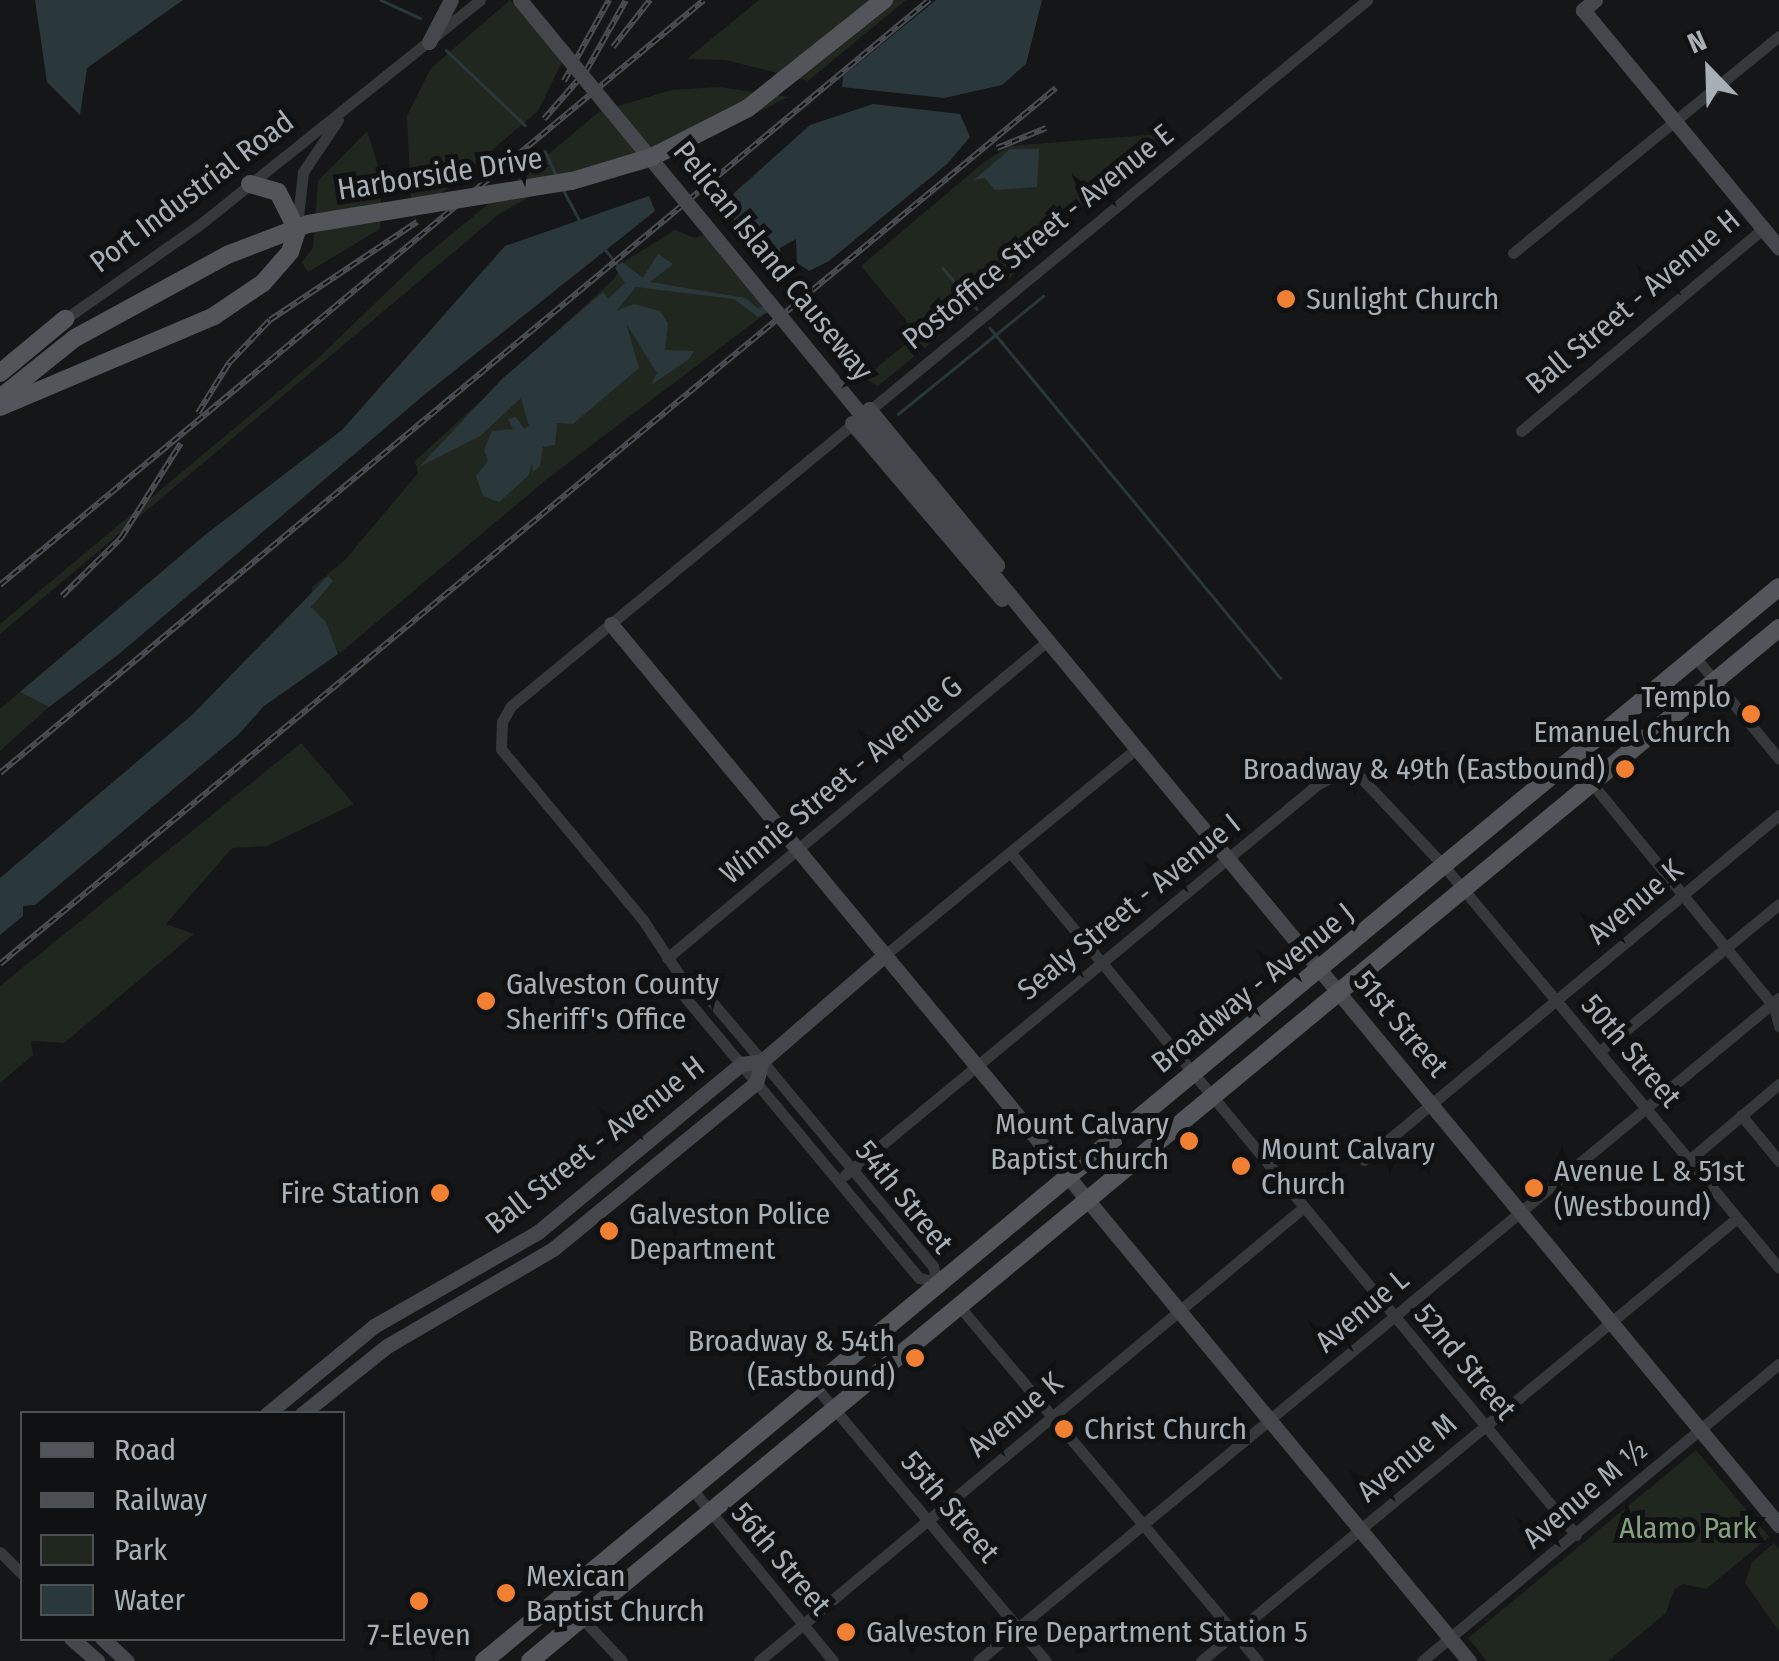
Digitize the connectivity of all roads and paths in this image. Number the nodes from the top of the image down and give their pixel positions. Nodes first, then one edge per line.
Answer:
1 (450, 0) edge
2 (480, 0) edge
3 (520, 0) edge
4 (884, 0) edge
5 (1367, 0) edge
6 (1584, 4) edge
7 (1779, 36) edge
8 (430, 42) junction
9 (351, 106) junction
10 (1674, 120) junction
11 (652, 157) junction
12 (250, 184) junction
13 (1779, 217) edge
14 (1764, 229) junction
15 (297, 230) junction
16 (1779, 248) edge
17 (1513, 253) dead end
18 (65, 319) joint
19 (0, 373) edge
20 (0, 398) edge
21 (0, 406) edge
22 (869, 409) junction
23 (852, 423) junction
24 (1522, 431) dead end
25 (980, 559) joint
26 (1779, 586) edge
27 (611, 624) junction
28 (1033, 624) junction
29 (1779, 628) edge
30 (1048, 641) junction
31 (1694, 657) junction
32 (1715, 681) junction
33 (511, 706) joint
34 (1136, 749) junction
35 (1572, 759) junction
36 (1779, 759) edge
37 (1592, 784) junction
38 (1779, 815) edge
39 (798, 850) junction
40 (1010, 852) junction
41 (1227, 859) junction
42 (1444, 866) junction
43 (1464, 890) junction
44 (1682, 895) junction
45 (1779, 904) edge
46 (1726, 948) junction
47 (886, 956) junction
48 (667, 958) junction
49 (1100, 962) junction
50 (1319, 969) junction
51 (682, 979) junction
52 (1338, 993) junction
53 (1556, 1000) junction
54 (1776, 1004) edge
55 (1779, 1026) edge
56 (1599, 1052) junction
57 (762, 1061) junction
58 (741, 1064) junction
59 (976, 1065) junction
60 (1193, 1072) junction
61 (756, 1083) junction
62 (1779, 1084) edge
63 (1213, 1098) junction
64 (1431, 1103) junction
65 (1648, 1110) junction
66 (1741, 1115) junction
67 (630, 1156) junction
68 (1364, 1160) dead end
69 (1689, 1160) junction
70 (1779, 1161) edge
71 (850, 1170) junction
72 (644, 1172) junction
73 (1068, 1176) junction
74 (838, 1180) junction
75 (1088, 1200) junction
76 (1304, 1207) junction
77 (1520, 1212) junction
78 (1737, 1218) junction
79 (538, 1232) junction
80 (553, 1249) junction
81 (1779, 1268) edge
82 (937, 1282) junction
83 (433, 1294) junction
84 (959, 1306) junction
85 (1179, 1310) junction
86 (446, 1312) junction
87 (1394, 1316) junction
88 (1611, 1322) junction
89 (1779, 1364) edge
90 (300, 1386) junction
91 (814, 1386) junction
92 (307, 1409) edge
93 (834, 1409) junction
94 (271, 1411) edge
95 (1054, 1415) junction
96 (1270, 1420) junction
97 (1485, 1426) junction
98 (1701, 1429) junction
99 (691, 1488) junction
100 (710, 1512) junction
101 (928, 1520) junction
102 (1145, 1524) junction
103 (1779, 1525) edge
104 (1360, 1530) junction
105 (1576, 1534) junction
106 (0, 1552) edge
107 (20, 1572) edge
108 (561, 1596) junction
109 (584, 1617) junction
110 (803, 1624) junction
111 (1018, 1628) junction
112 (1236, 1632) junction
113 (1450, 1638) junction
114 (74, 1641) edge
115 (105, 1641) edge
116 (96, 1661) edge
117 (126, 1661) edge
118 (484, 1661) edge
119 (530, 1661) edge
120 (622, 1661) edge
121 (759, 1661) edge
122 (833, 1661) edge
123 (978, 1661) edge
124 (1046, 1661) edge
125 (1201, 1661) edge
126 (1258, 1661) edge
127 (1422, 1661) edge
128 (1469, 1661) edge

1 - 8 street
2 - 8 street, Port Industrial Road
3 - 11 street, Pelican Island Causeway, bridge
4 - 11 main road, Harborside Drive
5 - 22 street, Postoffice Street - Avenue E
6 - 10 street
7 - 10 street
8 - 9 street, Port Industrial Road
9 - 12 street, Port Industrial Road
9 - 15 street, Port Industrial Road
10 - 14 street
10 - 17 street
11 - 20 main road, Harborside Drive, bridge
11 - 25 street, Pelican Island Causeway, bridge
12 - 15 main road
12 - 18 street, Port Industrial Road
13 - 14 street, Ball Street - Avenue H
14 - 16 street
14 - 24 street, Ball Street - Avenue H
15 - 21 main road
18 - 19 main road
22 - 23 street, Postoffice Street - Avenue E
22 - 28 street
23 - 27 street, Postoffice Street - Avenue E
23 - 28 street
25 - 28 street, 51st Street
26 - 31 main road, Broadway - Avenue J
27 - 33 street, Postoffice Street - Avenue E
27 - 39 street
28 - 30 street, 51st Street
29 - 32 main road, Broadway - Avenue J
30 - 34 street, 51st Street
30 - 39 street, Winnie Street - Avenue G
31 - 32 street
31 - 35 main road, Broadway - Avenue J
32 - 36 street
32 - 37 main road, Broadway - Avenue J
33 - 48 street, 54th Street
34 - 40 street
34 - 41 street, 51st Street
35 - 37 street
35 - 42 main road, Broadway - Avenue J
37 - 43 main road, Broadway - Avenue J
37 - 44 street
38 - 44 street, Avenue K
39 - 47 street
39 - 48 street, Winnie Street - Avenue G
40 - 47 street
40 - 49 street, 52nd Street
41 - 42 street, Sealy Street - Avenue I
41 - 49 street, Sealy Street - Avenue I
41 - 50 street, 51st Street
42 - 43 street, 50th Street
42 - 50 main road, Broadway - Avenue J
43 - 52 main road, Broadway - Avenue J
43 - 53 street, 50th Street
44 - 46 street
44 - 53 street, Avenue K
45 - 46 street
46 - 54 street
46 - 56 street
47 - 57 street
47 - 59 street
48 - 51 street, 54th Street
49 - 59 street, Sealy Street - Avenue I
49 - 60 street, 52nd Street
50 - 52 street, 51st Street
50 - 60 main road, Broadway - Avenue J
51 - 57 street, 54th Street
51 - 58 street, 54th Street
52 - 63 main road, Broadway - Avenue J
52 - 64 street, 51st Street
53 - 56 street, 50th Street
53 - 64 street, Avenue K
54 - 55 street
54 - 65 street, Avenue L
56 - 65 street, 50th Street
57 - 58 street, Ball Street - Avenue H
57 - 61 street, Ball Street - Avenue H
57 - 71 street, 54th Street
58 - 61 street, 54th Street
58 - 67 street, Ball Street - Avenue H
59 - 71 street, Sealy Street - Avenue I
59 - 73 street
60 - 63 street, 52nd Street
60 - 73 main road, Broadway - Avenue J
61 - 72 street, Ball Street - Avenue H
61 - 74 street, 54th Street
62 - 66 street
63 - 75 main road, Broadway - Avenue J
63 - 76 street, 52nd Street
64 - 68 street, Avenue K
64 - 77 street, 51st Street
65 - 69 street, 50th Street
65 - 77 street, Avenue L
66 - 69 street
66 - 70 street
67 - 72 street
67 - 79 street, Ball Street - Avenue H
69 - 78 street, 50th Street
71 - 74 street, Sealy Street - Avenue I
71 - 82 street, 54th Street
72 - 80 street, Ball Street - Avenue H
73 - 75 street
73 - 82 main road, Broadway - Avenue J
74 - 82 street, 54th Street
75 - 84 main road, Broadway - Avenue J
75 - 85 street
76 - 85 street, Avenue K
76 - 87 street, 52nd Street
77 - 87 street, Avenue L
77 - 88 street, 51st Street
78 - 81 street, 50th Street
78 - 88 street, Avenue M
79 - 80 street
79 - 83 street, Ball Street - Avenue H
80 - 86 street, Ball Street - Avenue H
82 - 84 main road
82 - 91 main road, Broadway - Avenue J
83 - 86 street
83 - 90 street, Ball Street - Avenue H
84 - 93 main road, Broadway - Avenue J
84 - 95 street
85 - 95 street, Avenue K
85 - 96 street
86 - 92 street, Ball Street - Avenue H
87 - 96 street, Avenue L
87 - 97 street, 52nd Street
88 - 97 street, Avenue M
88 - 98 street, 51st Street
89 - 98 street, Avenue M ½
90 - 92 street
90 - 94 street, Ball Street - Avenue H
91 - 93 street, 55th Street
91 - 99 main road, Broadway - Avenue J
93 - 100 main road, Broadway - Avenue J
93 - 101 street, 55th Street
95 - 101 street, Avenue K
95 - 102 street
96 - 102 street, Avenue L
96 - 104 street
97 - 104 street, Avenue M
97 - 105 street, 52nd Street
98 - 103 street, 51st Street
98 - 105 street, Avenue M ½
99 - 100 street, 56th Street
99 - 108 main road, Broadway - Avenue J
100 - 109 main road, Broadway - Avenue J
100 - 110 street, 56th Street
101 - 110 street, Avenue K
101 - 111 street, 55th Street
102 - 111 street, Avenue L
102 - 112 street
104 - 112 street, Avenue M
104 - 113 street
105 - 113 street, Avenue M ½
106 - 107 street
108 - 109 street
108 - 118 main road, Broadway - Avenue J
109 - 119 main road, Broadway - Avenue J
109 - 120 street
110 - 121 street, Avenue K
110 - 122 street, 56th Street
111 - 123 street, Avenue L
111 - 124 street, 55th Street
112 - 125 street, Avenue M
112 - 126 street
113 - 127 street, Avenue M ½
113 - 128 street
114 - 116 street
115 - 117 street

